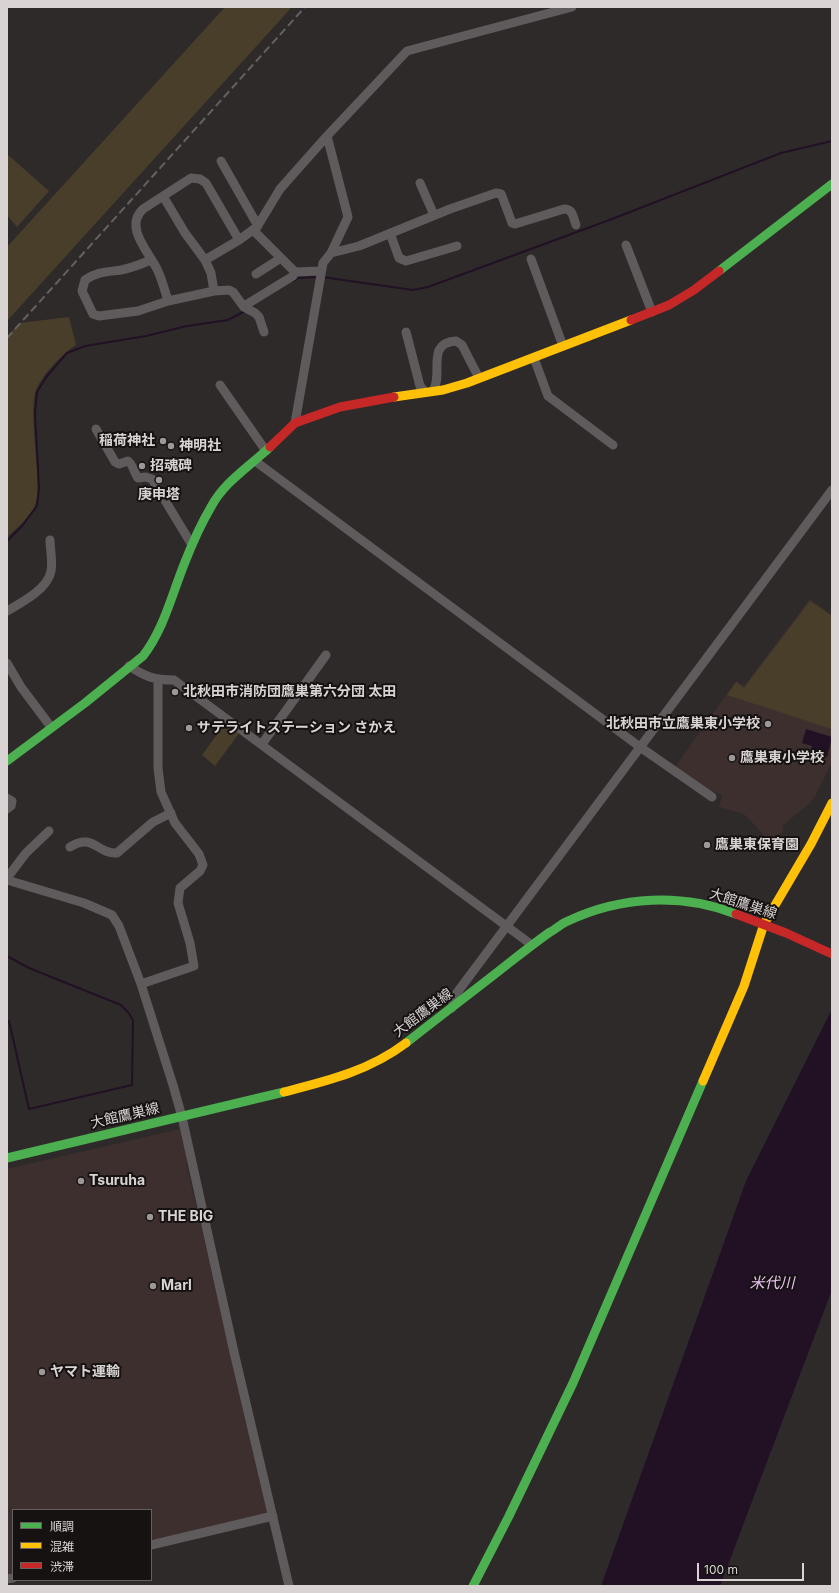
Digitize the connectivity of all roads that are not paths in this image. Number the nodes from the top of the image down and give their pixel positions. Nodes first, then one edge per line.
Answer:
1 (572, 7) edge
2 (327, 136) junction
3 (221, 161) dead end
4 (420, 183) dead end
5 (832, 184) edge
6 (163, 196) junction
7 (434, 215) junction
8 (576, 225) dead end
9 (256, 228) junction
10 (390, 233) junction
11 (240, 240) junction
12 (626, 245) dead end
13 (457, 246) dead end
14 (331, 253) junction
15 (281, 258) junction
16 (531, 259) dead end
17 (151, 260) junction
18 (205, 260) junction
19 (295, 272) junction
20 (256, 274) dead end
21 (320, 276) junction
22 (214, 291) junction
23 (168, 301) junction
24 (246, 308) junction
25 (652, 312) junction
26 (264, 332) dead end
27 (406, 332) dead end
28 (563, 346) junction
29 (534, 358) junction
30 (479, 378) junction
31 (220, 385) dead end
32 (429, 392) junction
33 (295, 423) junction
34 (96, 429) dead end
35 (614, 445) dead end
36 (266, 451) junction
37 (256, 461) junction
38 (832, 490) edge
39 (50, 540) dead end
40 (192, 545) junction
41 (7, 611) edge
42 (326, 655) dead end
43 (7, 663) edge
44 (129, 666) junction
45 (158, 680) junction
46 (51, 727) junction
47 (262, 744) junction
48 (640, 747) junction
49 (7, 761) edge
50 (712, 797) dead end
51 (7, 798) edge
52 (832, 802) edge
53 (7, 809) edge
54 (171, 813) junction
55 (49, 831) dead end
56 (70, 847) dead end
57 (7, 879) edge
58 (764, 924) junction
59 (506, 927) junction
60 (532, 946) junction
61 (832, 954) edge
62 (141, 984) junction
63 (452, 1009) junction
64 (182, 1118) junction
65 (7, 1158) edge
66 (273, 1516) junction
67 (152, 1545) edge
68 (289, 1586) edge
69 (473, 1586) edge

1 - 2 street
2 - 9 street
2 - 14 street
3 - 9 street
4 - 7 street
5 - 25 street
6 - 11 street
6 - 17 street
6 - 18 street
7 - 8 street
7 - 10 street
9 - 11 street
9 - 15 street
10 - 13 street
10 - 14 street
11 - 18 street
12 - 25 street
14 - 21 street
15 - 19 street
15 - 20 street
16 - 28 street
17 - 23 street
17 - 23 street
18 - 22 street
19 - 21 street
19 - 24 street
21 - 33 street
22 - 23 street
22 - 24 street
24 - 26 street
25 - 28 street
27 - 32 street
28 - 29 street
29 - 30 street
29 - 35 street
30 - 32 street
30 - 32 street
31 - 36 street
32 - 33 street
33 - 36 street
34 - 40 street
36 - 37 street
37 - 40 street
37 - 48 street
38 - 48 street
39 - 41 street
40 - 44 street
42 - 47 street
43 - 46 street
44 - 45 street
44 - 46 street
45 - 47 street
45 - 54 street
46 - 49 street
47 - 59 street
48 - 50 street
48 - 59 street
51 - 53 street
52 - 58 street
54 - 56 street
54 - 62 street
55 - 57 street
57 - 62 street
58 - 60 street, 大館鷹巣線
58 - 61 street, 大館鷹巣線
58 - 69 street
59 - 60 street
59 - 63 street
60 - 63 street, 大館鷹巣線
62 - 64 street
63 - 64 street, 大館鷹巣線
64 - 65 street, 大館鷹巣線
64 - 66 street
66 - 67 street
66 - 68 street

